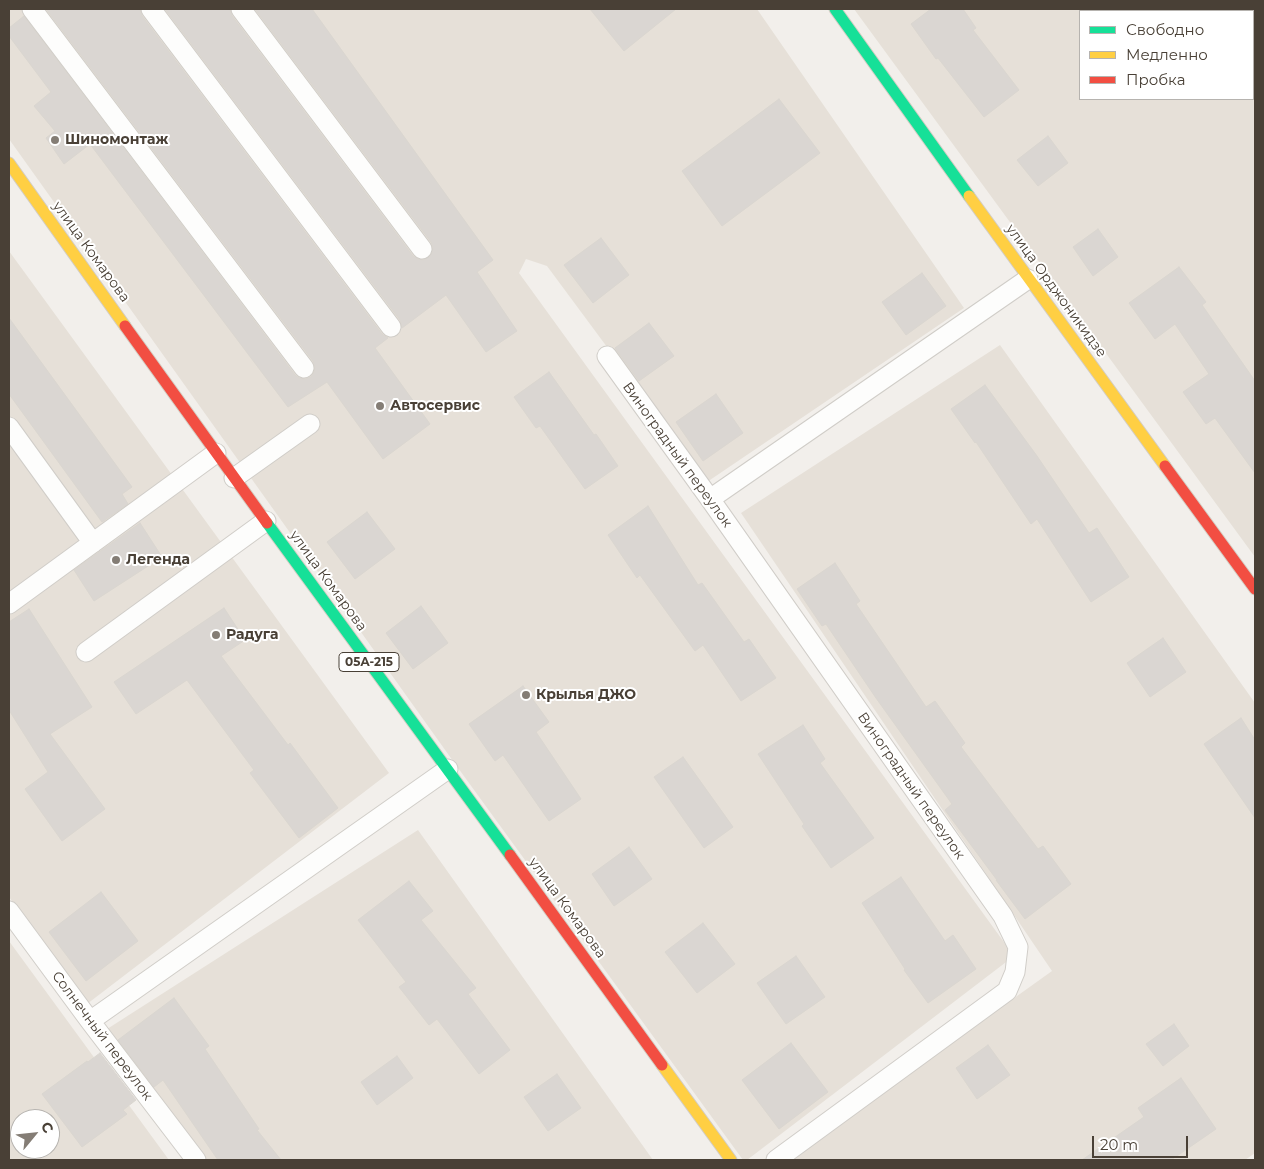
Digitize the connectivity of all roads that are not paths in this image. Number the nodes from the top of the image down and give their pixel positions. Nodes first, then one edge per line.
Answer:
1 (32, 9) edge
2 (151, 9) edge
3 (241, 9) edge
4 (835, 9) edge
5 (9, 163) edge
6 (422, 249) dead end
7 (1028, 279) junction
8 (391, 328) dead end
9 (607, 356) dead end
10 (304, 368) dead end
11 (310, 424) dead end
12 (9, 427) edge
13 (216, 453) junction
14 (234, 478) junction
15 (710, 499) junction
16 (266, 521) junction
17 (93, 543) junction
18 (1255, 589) edge
19 (9, 604) edge
20 (86, 652) dead end
21 (448, 769) junction
22 (9, 911) edge
23 (90, 1021) junction
24 (196, 1160) edge
25 (731, 1160) edge
26 (776, 1160) edge

1 - 10 lane
2 - 8 lane
3 - 6 lane
4 - 7 main road, улица Орджоникидзе
5 - 13 main road, улица Комарова / 05А-215
7 - 15 lane
7 - 18 main road, улица Орджоникидзе
9 - 15 lane, Виноградный переулок
11 - 14 lane
12 - 17 lane
13 - 14 main road, улица Комарова / 05А-215
13 - 17 lane
14 - 16 main road, улица Комарова / 05А-215
15 - 26 lane, Виноградный переулок
16 - 20 lane
16 - 21 main road, улица Комарова / 05А-215
17 - 19 lane
21 - 23 lane
21 - 25 main road, улица Комарова / 05А-215
22 - 23 lane, Солнечный переулок
23 - 24 lane, Солнечный переулок

